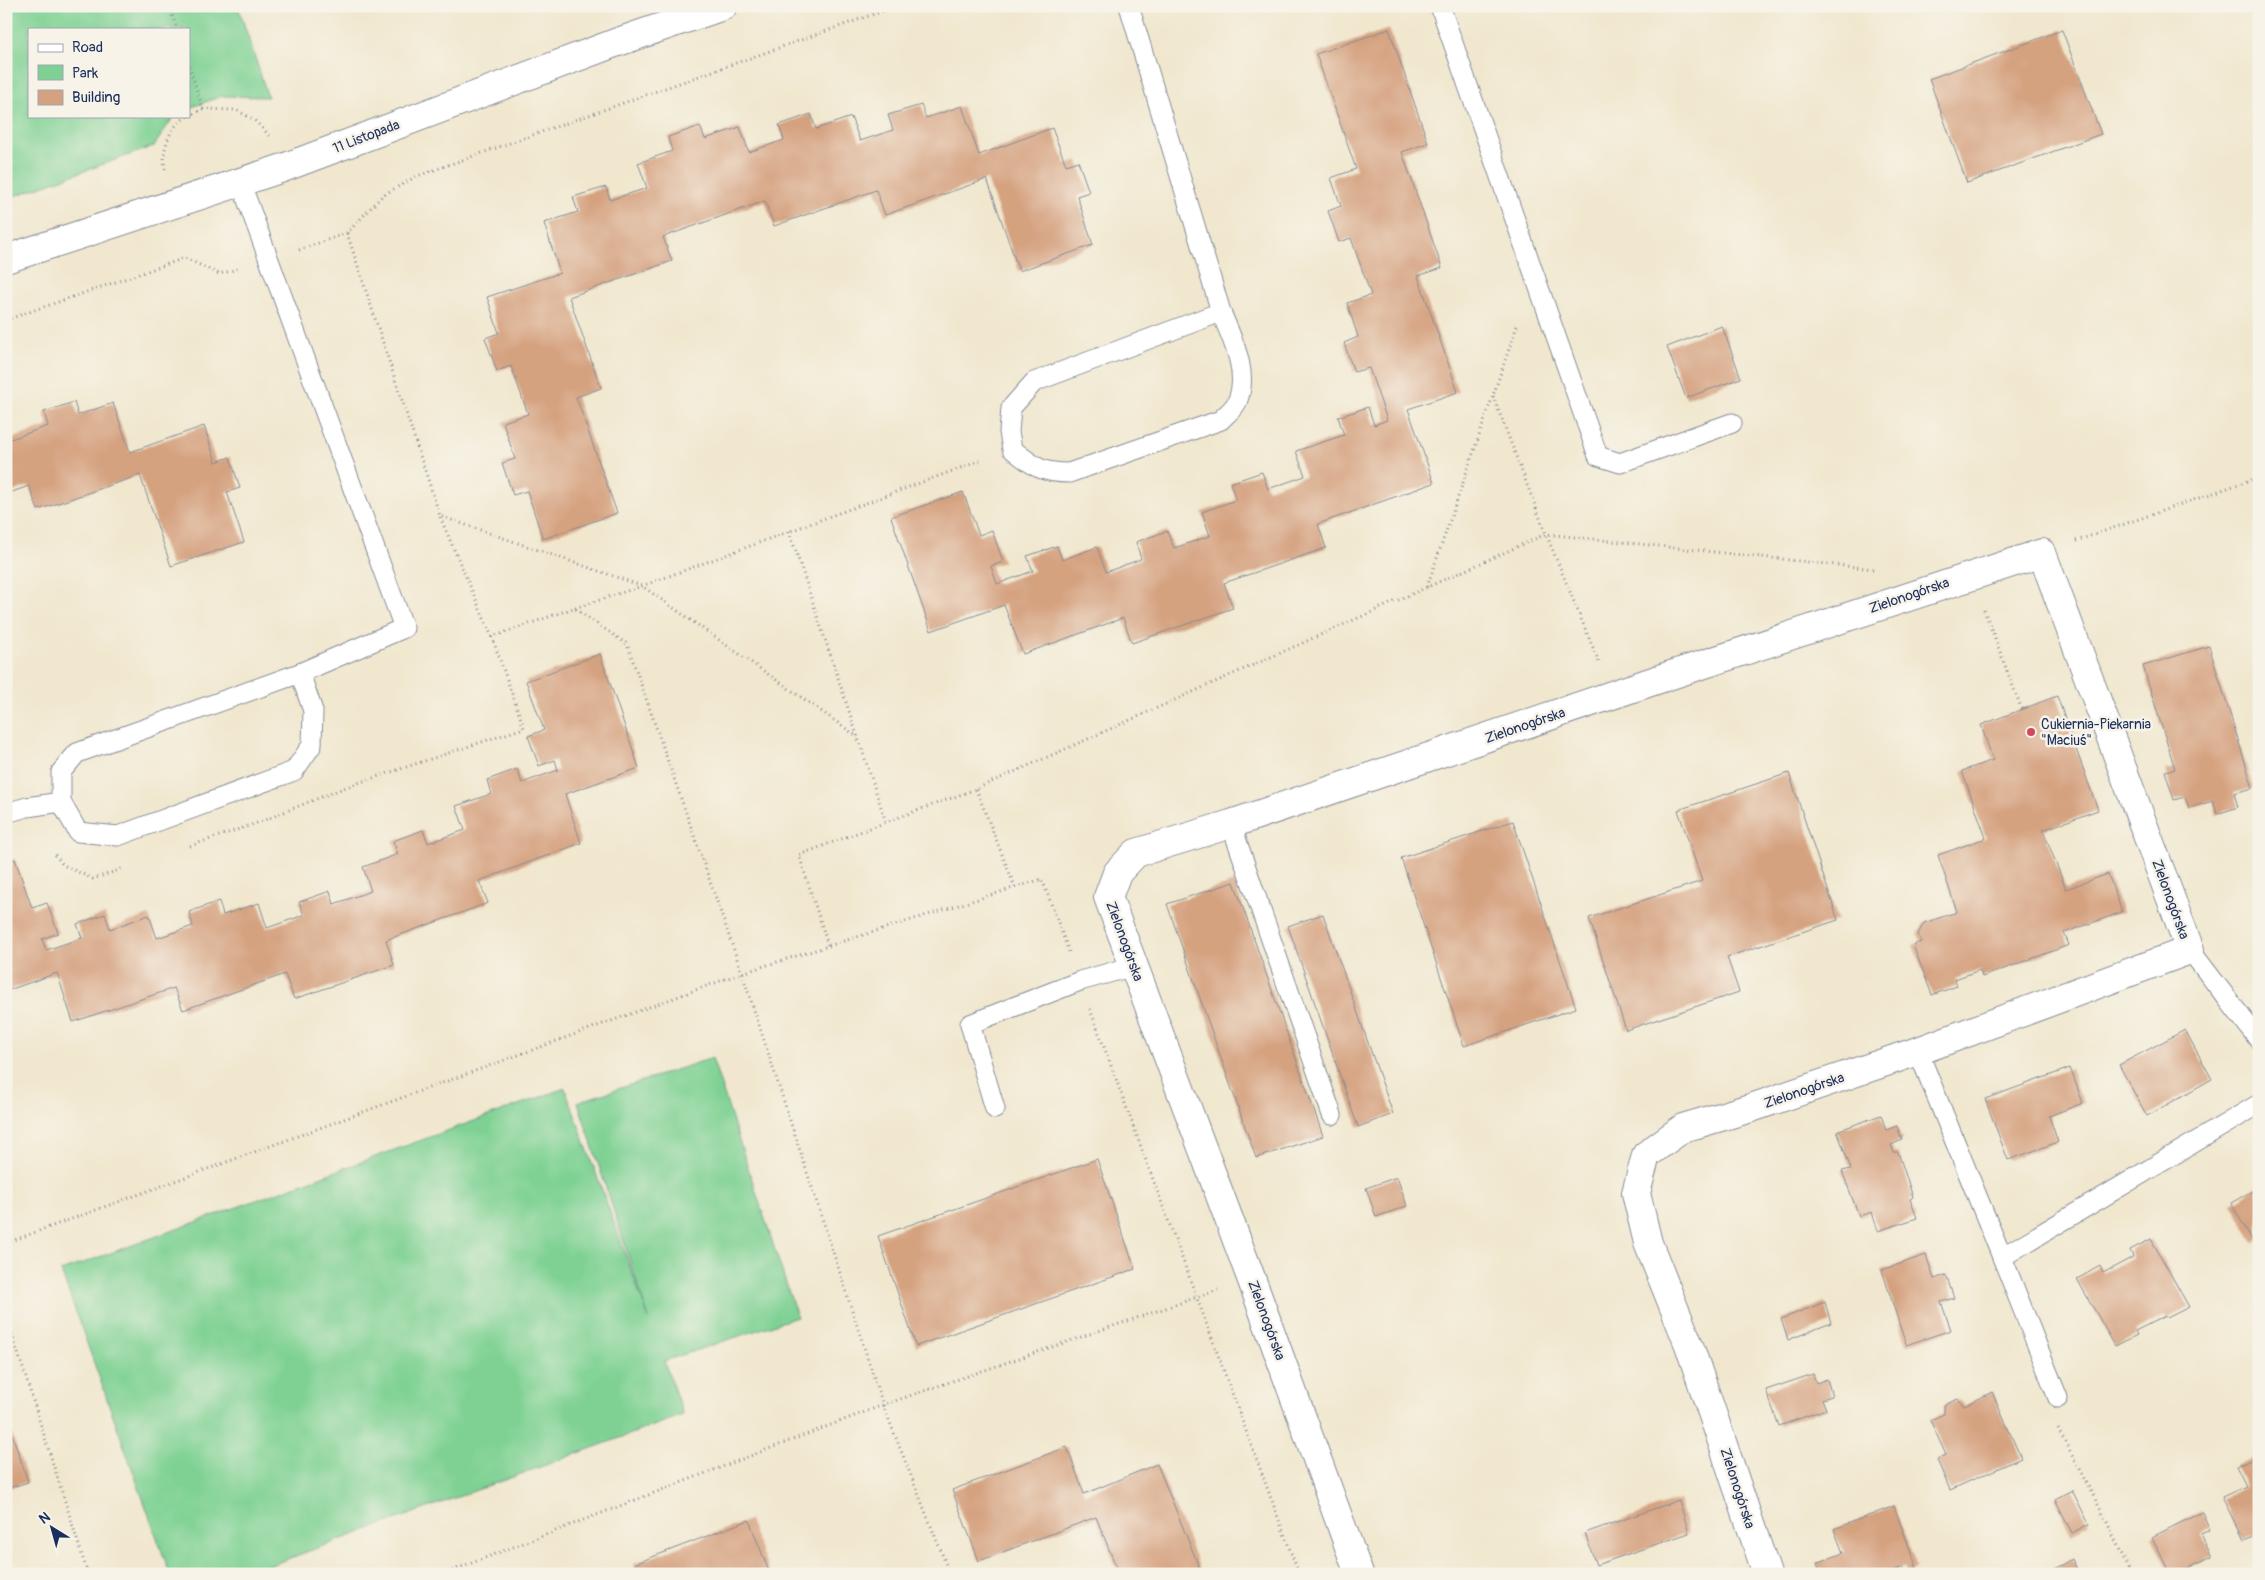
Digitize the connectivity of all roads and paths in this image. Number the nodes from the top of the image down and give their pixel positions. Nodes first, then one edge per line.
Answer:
1 (169, 6) edge
2 (723, 6) edge
3 (897, 6) edge
4 (1129, 6) edge
5 (1440, 6) edge
6 (177, 28) edge
7 (190, 69) edge
8 (203, 109) junction
9 (190, 115) edge
10 (184, 118) edge
11 (282, 168) junction
12 (240, 181) junction
13 (174, 202) junction
14 (347, 233) junction
15 (6, 259) edge
16 (270, 260) junction
17 (1534, 276) junction
18 (1221, 312) junction
19 (6, 320) edge
20 (1493, 395) junction
21 (1732, 423) dead end
22 (1012, 449) junction
23 (2259, 477) edge
24 (440, 516) junction
25 (789, 531) junction
26 (1546, 534) junction
27 (2042, 552) junction
28 (1971, 575) junction
29 (642, 586) junction
30 (1427, 588) junction
31 (1921, 591) junction
32 (574, 608) junction
33 (492, 637) junction
34 (300, 673) junction
35 (1613, 695) junction
36 (2022, 710) dead end
37 (858, 737) junction
38 (976, 790) junction
39 (61, 802) junction
40 (27, 807) junction
41 (6, 813) edge
42 (886, 822) junction
43 (1231, 824) junction
44 (183, 848) dead end
45 (129, 867) dead end
46 (1015, 887) junction
47 (828, 945) junction
48 (2190, 950) junction
49 (1134, 966) junction
50 (742, 973) junction
51 (1080, 981) junction
52 (2259, 1040) edge
53 (1918, 1051) junction
54 (2259, 1104) edge
55 (995, 1109) dead end
56 (1332, 1115) dead end
57 (6, 1243) edge
58 (2002, 1257) junction
59 (1251, 1278) junction
60 (1196, 1299) junction
61 (6, 1315) edge
62 (2058, 1398) joint
63 (883, 1405) junction
64 (88, 1574) edge
65 (443, 1574) edge
66 (950, 1574) edge
67 (1299, 1574) edge
68 (1359, 1574) edge
69 (1767, 1574) edge
70 (2131, 1574) edge

1 - 6 path
2 - 11 street, 11 Listopada
3 - 14 path
4 - 18 lane
5 - 17 lane
7 - 8 path
8 - 9 path
8 - 11 path
10 - 13 path
11 - 12 street, 11 Listopada
12 - 13 street, 11 Listopada
12 - 16 lane
13 - 15 street, 11 Listopada
14 - 16 path
14 - 24 path
16 - 19 path
16 - 34 lane
17 - 20 path
17 - 21 lane
18 - 22 lane
18 - 22 lane
20 - 26 path
20 - 30 path
22 - 25 path
23 - 27 path
24 - 29 path
24 - 33 path
25 - 29 path
25 - 37 path
26 - 30 path
26 - 31 path
26 - 35 path
27 - 28 street, Zielonogórska
27 - 48 street, Zielonogórska
28 - 31 street, Zielonogórska
28 - 36 path
29 - 32 path
29 - 37 path
30 - 38 path
31 - 35 street, Zielonogórska
32 - 33 path
32 - 50 path
33 - 44 path
34 - 39 lane
34 - 39 lane
35 - 43 street, Zielonogórska
37 - 42 path
38 - 42 path
38 - 46 path
39 - 40 lane
40 - 41 lane
40 - 45 path
42 - 47 path
43 - 49 street, Zielonogórska
43 - 56 lane
46 - 47 path
46 - 51 path
47 - 50 path
48 - 52 lane
48 - 53 street, Zielonogórska
49 - 51 lane
49 - 59 street, Zielonogórska
50 - 57 path
50 - 63 path
51 - 55 lane
51 - 60 path
53 - 58 lane
53 - 69 street, Zielonogórska
54 - 58 lane
58 - 62 lane
59 - 60 path
59 - 68 street, Zielonogórska
60 - 63 path
60 - 67 path
61 - 64 path
62 - 70 path
63 - 65 path
63 - 66 path

